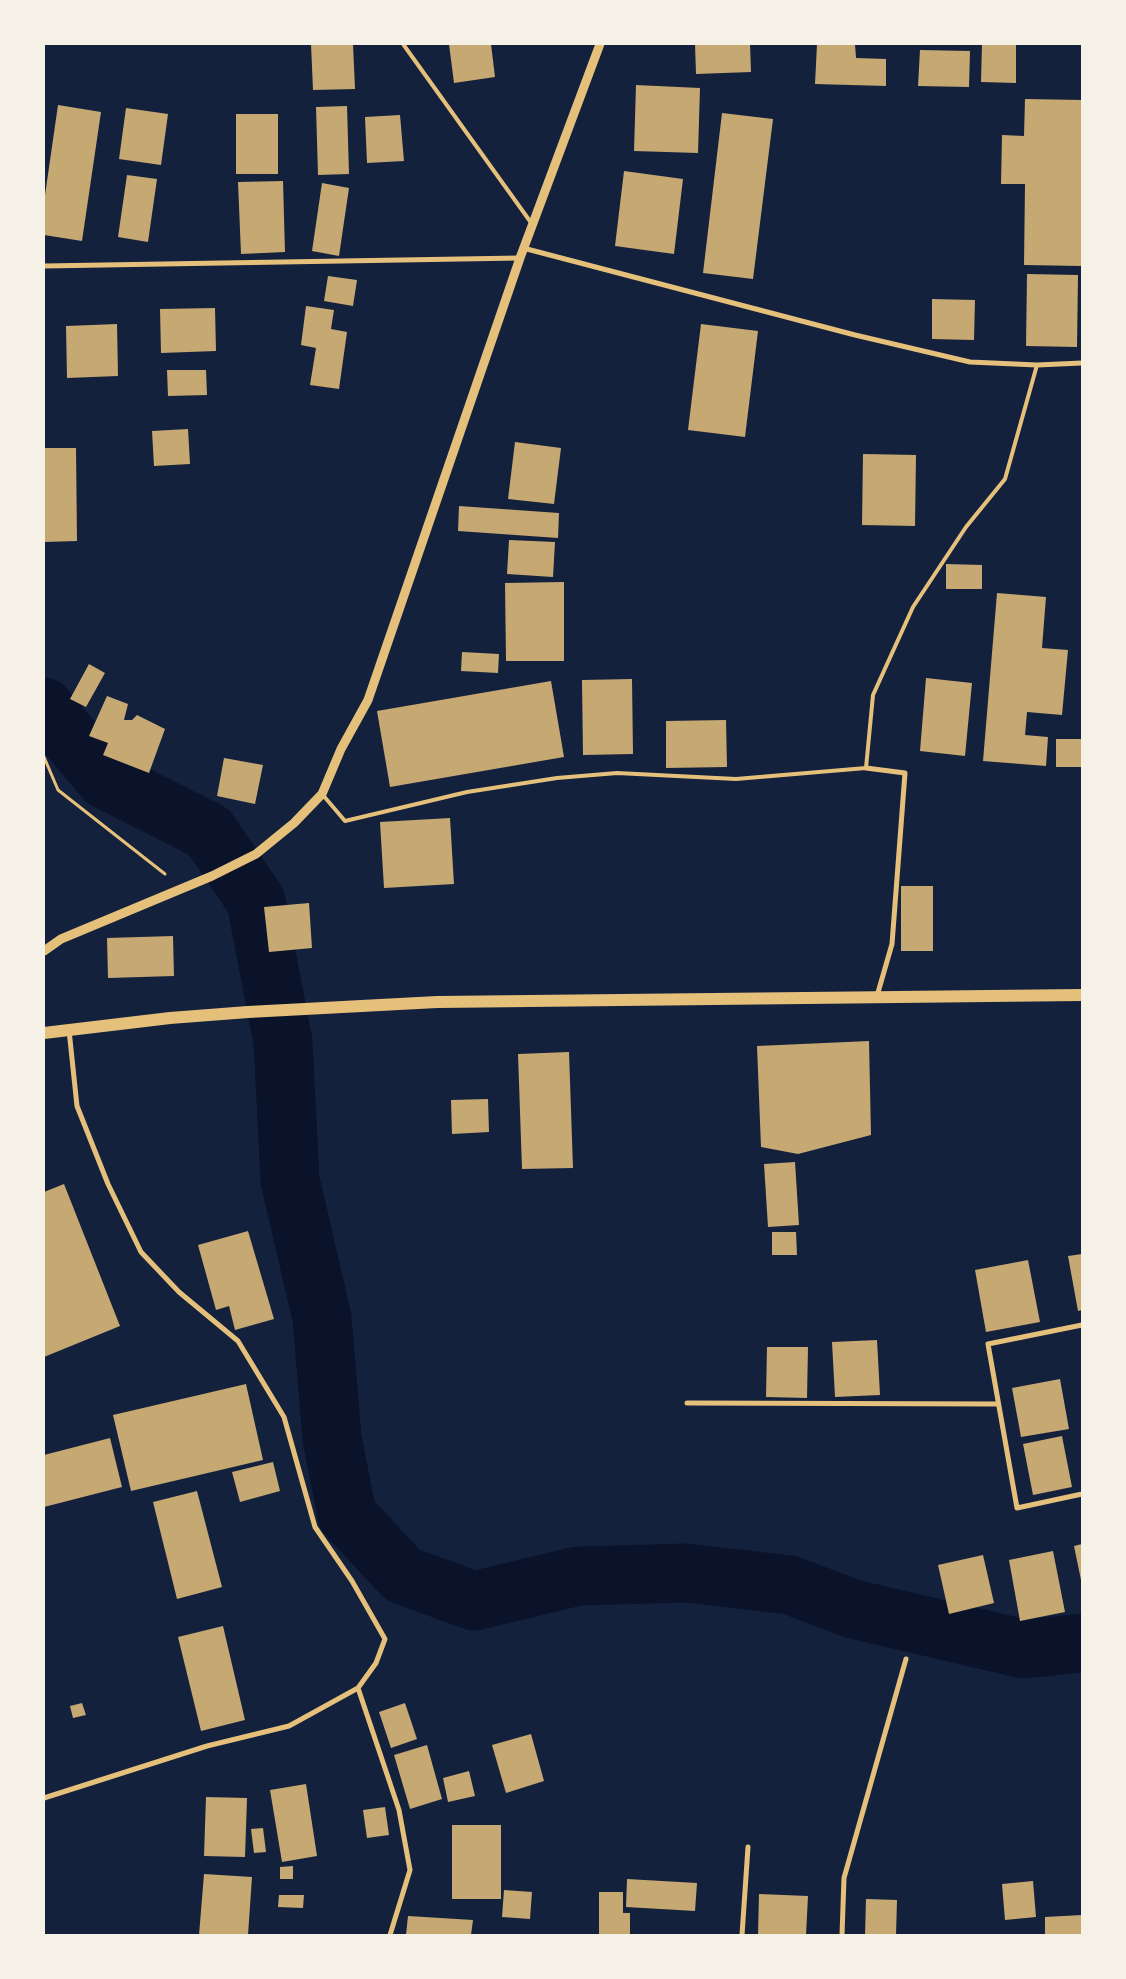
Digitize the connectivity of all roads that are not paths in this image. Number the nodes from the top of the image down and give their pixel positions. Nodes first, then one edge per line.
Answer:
1 (403, 44) edge
2 (600, 44) edge
3 (532, 224) junction
4 (523, 248) junction
5 (520, 258) junction
6 (44, 266) edge
7 (1082, 363) edge
8 (1037, 365) junction
9 (866, 768) junction
10 (322, 794) junction
11 (44, 951) edge
12 (1082, 995) edge
13 (876, 996) junction
14 (69, 1029) junction
15 (44, 1033) edge
16 (1082, 1326) edge
17 (686, 1403) dead end
18 (998, 1404) junction
19 (1082, 1494) edge
20 (906, 1659) dead end
21 (358, 1688) junction
22 (44, 1798) edge
23 (748, 1847) dead end
24 (390, 1935) edge
25 (742, 1935) edge
26 (842, 1935) edge

1 - 3 lane
2 - 3 street
3 - 4 street
4 - 5 street
4 - 8 street
5 - 6 street
5 - 10 street
7 - 8 street
8 - 9 lane
9 - 10 lane
9 - 13 street
10 - 11 street
12 - 13 main road
13 - 14 main road
14 - 15 main road
14 - 21 street
16 - 18 street
17 - 18 street
18 - 19 street
20 - 26 street
21 - 22 street
21 - 24 street
23 - 25 street

